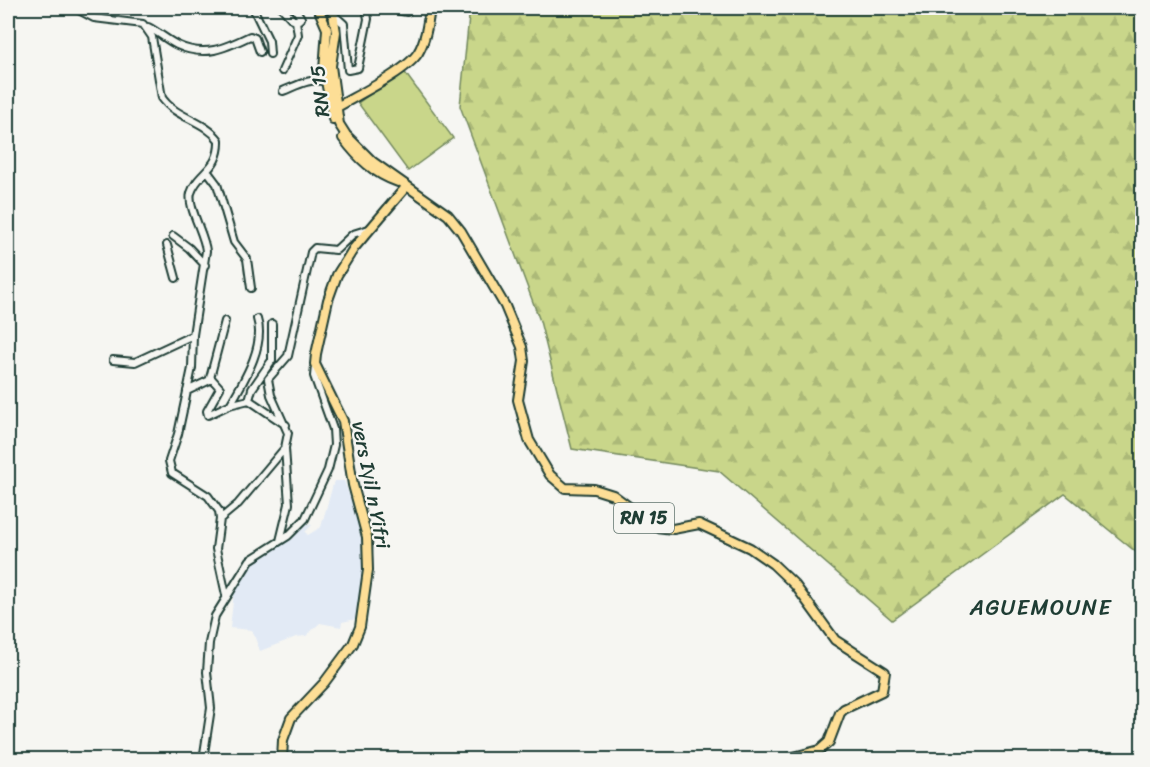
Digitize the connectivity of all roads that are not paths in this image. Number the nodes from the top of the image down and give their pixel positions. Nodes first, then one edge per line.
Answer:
1 (75, 8) edge
2 (253, 8) edge
3 (282, 8) edge
4 (296, 8) edge
5 (318, 8) edge
6 (366, 8) edge
7 (372, 8) edge
8 (386, 8) edge
9 (408, 8) edge
10 (430, 8) edge
11 (333, 11) edge
12 (368, 19) junction
13 (296, 21) junction
14 (142, 24) junction
15 (260, 52) dead end
16 (270, 54) dead end
17 (282, 71) dead end
18 (325, 82) junction
19 (283, 91) dead end
20 (333, 109) junction
21 (208, 172) junction
22 (404, 186) junction
23 (369, 230) junction
24 (173, 236) dead end
25 (167, 245) dead end
26 (205, 265) junction
27 (176, 278) dead end
28 (251, 288) dead end
29 (257, 319) dead end
30 (225, 321) dead end
31 (272, 324) dead end
32 (193, 335) junction
33 (113, 360) dead end
34 (315, 364) junction
35 (210, 378) junction
36 (187, 391) junction
37 (249, 400) junction
38 (230, 405) junction
39 (286, 426) junction
40 (285, 448) junction
41 (220, 519) junction
42 (280, 541) junction
43 (226, 595) junction
44 (203, 759) edge
45 (282, 759) edge
46 (782, 759) edge

1 - 14 street
2 - 16 street
3 - 13 street
4 - 13 street
5 - 18 main road, RN 15
6 - 12 street
7 - 12 street
8 - 9 street
10 - 20 main road
11 - 12 street
11 - 20 main road, RN 15
13 - 17 street
14 - 15 street
14 - 21 street
18 - 19 street
18 - 20 main road, RN 15
20 - 22 main road, RN 15
21 - 26 street
21 - 28 street
22 - 23 main road
22 - 46 main road, RN 15
23 - 34 main road
23 - 39 street
24 - 26 street
25 - 27 street
26 - 32 street
29 - 38 street
30 - 35 street
31 - 37 street
32 - 33 street
32 - 36 street
34 - 42 street
34 - 45 main road, vers Iγil n Yifri
35 - 36 street
35 - 38 street
36 - 41 street
37 - 38 street
37 - 39 street
39 - 40 street
40 - 41 street
40 - 42 street
41 - 43 street
42 - 43 street
43 - 44 street

